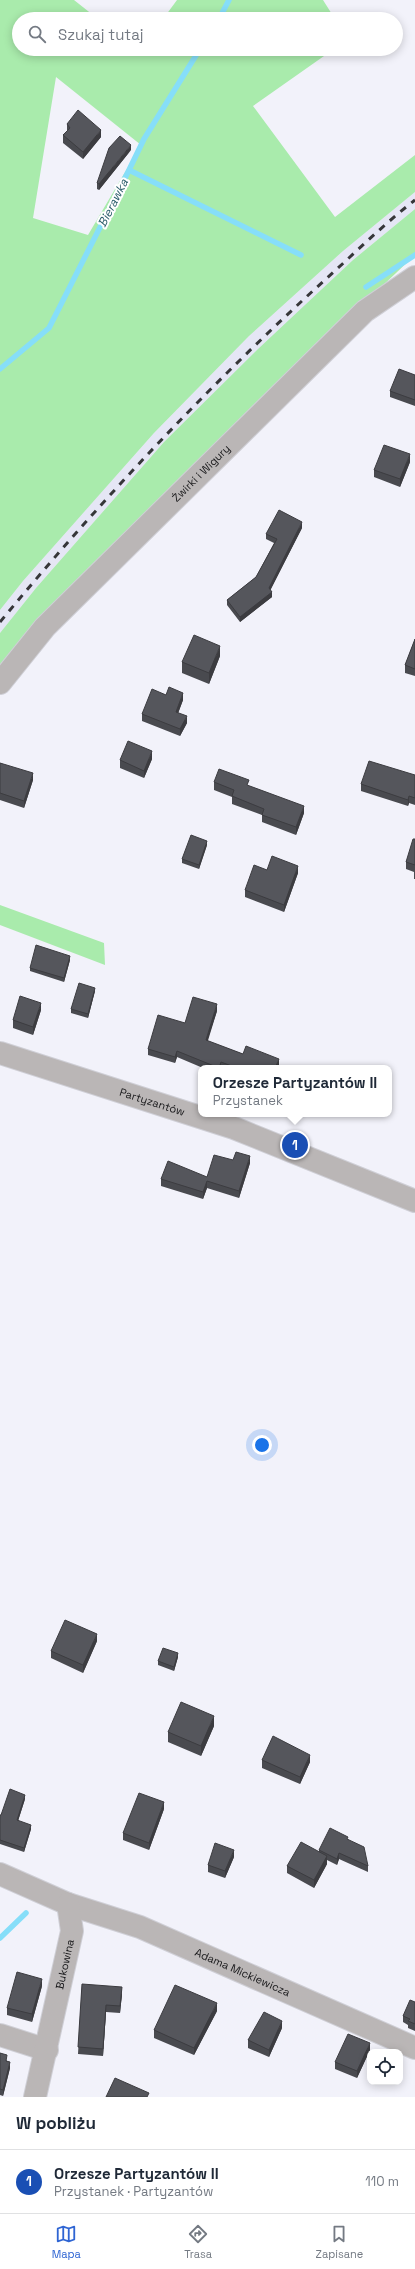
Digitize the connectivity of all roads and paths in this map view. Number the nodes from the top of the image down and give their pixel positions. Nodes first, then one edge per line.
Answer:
1 (415, 277) edge
2 (0, 683) edge
3 (0, 1054) edge
4 (198, 1117) edge
5 (199, 1117) edge
6 (415, 1201) edge
7 (0, 1874) edge
8 (68, 1904) junction
9 (0, 2035) edge
10 (415, 2048) edge
11 (47, 2050) junction
12 (35, 2097) edge

1 - 2 street, Żwirki i Wigury
3 - 4 street, Partyzantów
5 - 6 street, Partyzantów
7 - 8 street
8 - 10 street, Adama Mickiewicza
8 - 11 street, Bukowina
9 - 11 street
11 - 12 street, Bukowina

